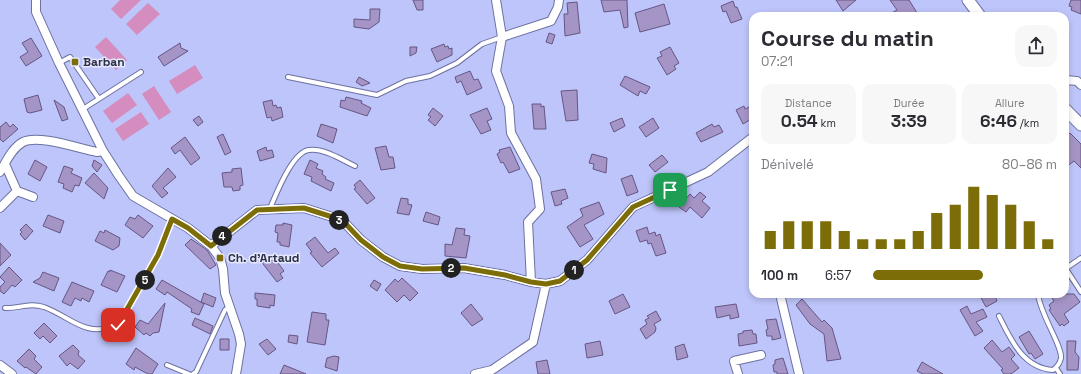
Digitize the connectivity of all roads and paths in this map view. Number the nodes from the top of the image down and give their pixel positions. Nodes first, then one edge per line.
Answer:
1 (36, 0) edge
2 (496, 0) edge
3 (560, 0) edge
4 (972, 2) edge
5 (978, 12) edge
6 (502, 37) junction
7 (59, 63) junction
8 (141, 72) dead end
9 (288, 77) dead end
10 (1069, 80) edge
11 (1081, 85) edge
12 (99, 99) junction
13 (83, 109) junction
14 (1069, 113) edge
15 (1081, 125) edge
16 (749, 140) edge
17 (103, 151) junction
18 (5, 164) junction
19 (356, 166) dead end
20 (0, 172) edge
21 (16, 191) junction
22 (33, 197) dead end
23 (0, 208) edge
24 (270, 208) junction
25 (172, 219) junction
26 (211, 246) junction
27 (1081, 258) edge
28 (1069, 266) edge
29 (1069, 275) edge
30 (531, 282) junction
31 (546, 284) junction
32 (1081, 292) edge
33 (781, 298) edge
34 (1038, 298) edge
35 (229, 307) junction
36 (5, 308) dead end
37 (999, 316) dead end
38 (761, 355) dead end
39 (0, 365) edge
40 (167, 365) dead end
41 (1056, 368) junction
42 (12, 374) edge
43 (189, 374) edge
44 (193, 374) edge
45 (236, 374) edge
46 (475, 374) edge
47 (738, 374) edge
48 (799, 374) edge
49 (1060, 374) edge

1 - 7 street
2 - 6 street
3 - 6 street
4 - 5 street
6 - 9 lane
6 - 30 street
7 - 12 lane
7 - 13 street
8 - 12 lane
10 - 11 street
12 - 13 lane
13 - 17 street
14 - 15 street
16 - 31 street
17 - 18 street
17 - 25 street
18 - 20 street
18 - 21 street
19 - 24 lane
21 - 22 street
21 - 23 street
24 - 26 street
24 - 30 street
25 - 26 street
25 - 36 lane
26 - 35 street
27 - 28 lane
29 - 32 lane
30 - 31 street
31 - 46 street
33 - 48 street
34 - 41 lane
35 - 44 lane
35 - 45 street
37 - 41 lane
38 - 47 street
39 - 42 street
40 - 43 lane
41 - 49 lane

